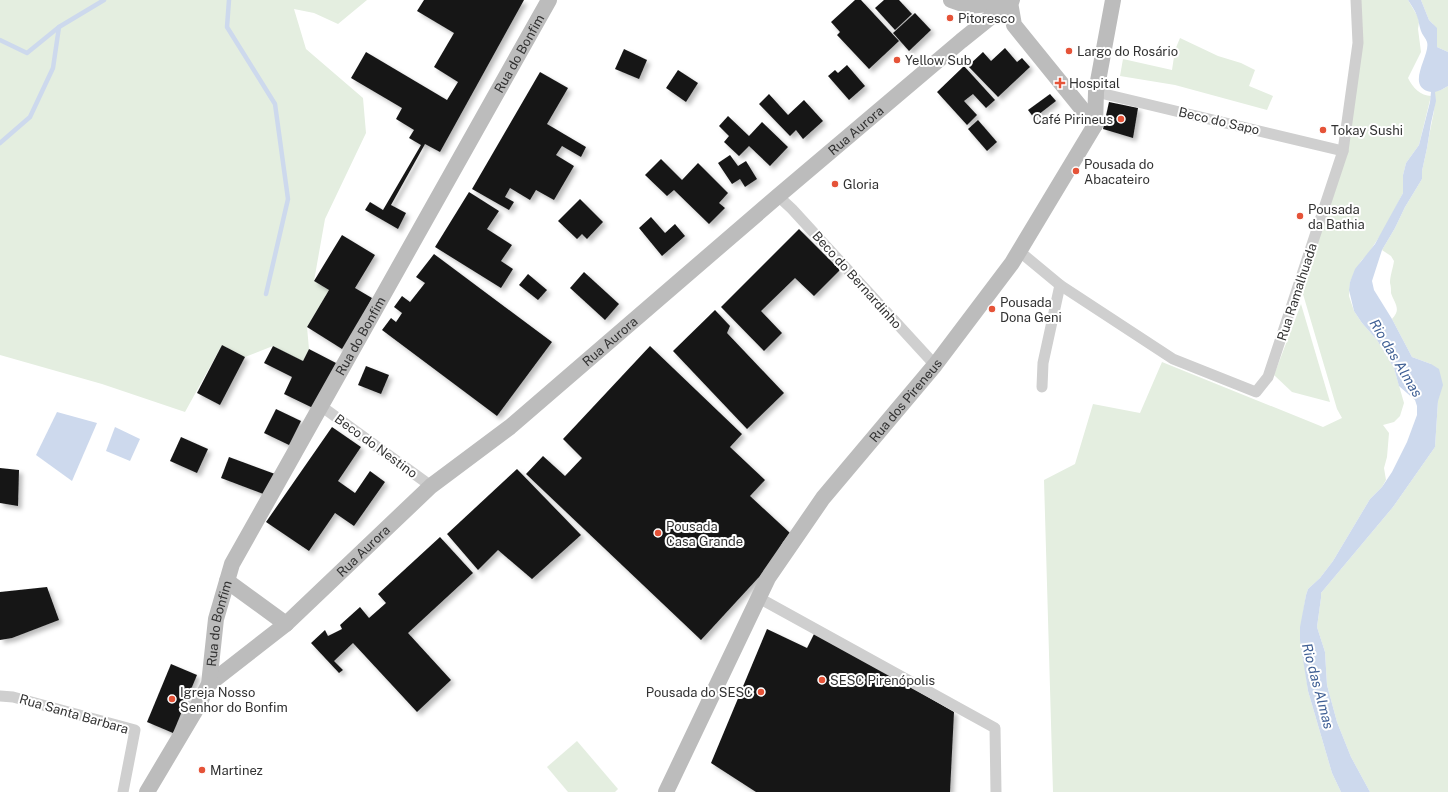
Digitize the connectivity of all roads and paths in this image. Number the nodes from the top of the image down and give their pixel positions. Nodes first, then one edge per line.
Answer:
1 (549, 0) edge
2 (951, 0) edge
3 (1113, 0) edge
4 (1356, 0) edge
5 (1011, 1) edge
6 (968, 6) junction
7 (962, 41) junction
8 (1096, 92) junction
9 (1095, 125) junction
10 (1343, 151) junction
11 (778, 196) junction
12 (1019, 252) junction
13 (1060, 285) junction
14 (935, 365) junction
15 (1042, 387) dead end
16 (321, 406) junction
17 (431, 486) junction
18 (227, 581) junction
19 (759, 598) junction
20 (286, 624) junction
21 (209, 684) junction
22 (0, 696) edge
23 (123, 792) edge
24 (148, 792) edge
25 (666, 792) edge
26 (996, 792) edge

1 - 16 main road, Rua do Bonfim
2 - 6 main road
3 - 8 main road, Rua dos Pireneus
4 - 10 street, Rua Ramalhuada
5 - 6 main road
5 - 7 main road, Rua Aurora
5 - 9 main road
6 - 7 main road
7 - 11 main road, Rua Aurora
8 - 9 main road, Rua dos Pireneus
8 - 10 street, Beco do Sapo
9 - 12 main road, Rua dos Pireneus
10 - 13 street, Rua Ramalhuada
11 - 14 street, Beco do Bernardinho
11 - 17 main road, Rua Aurora
12 - 13 street
12 - 14 main road, Rua dos Pireneus
13 - 15 street
14 - 19 main road, Rua dos Pireneus
16 - 17 street, Beco do Nestino
16 - 18 main road, Rua do Bonfim
17 - 20 main road, Rua Aurora
18 - 20 main road
18 - 21 main road, Rua do Bonfim
19 - 25 main road, Rua dos Pireneus
19 - 26 street
20 - 21 main road, Rua Aurora
21 - 24 main road
22 - 23 street, Rua Santa Barbara

